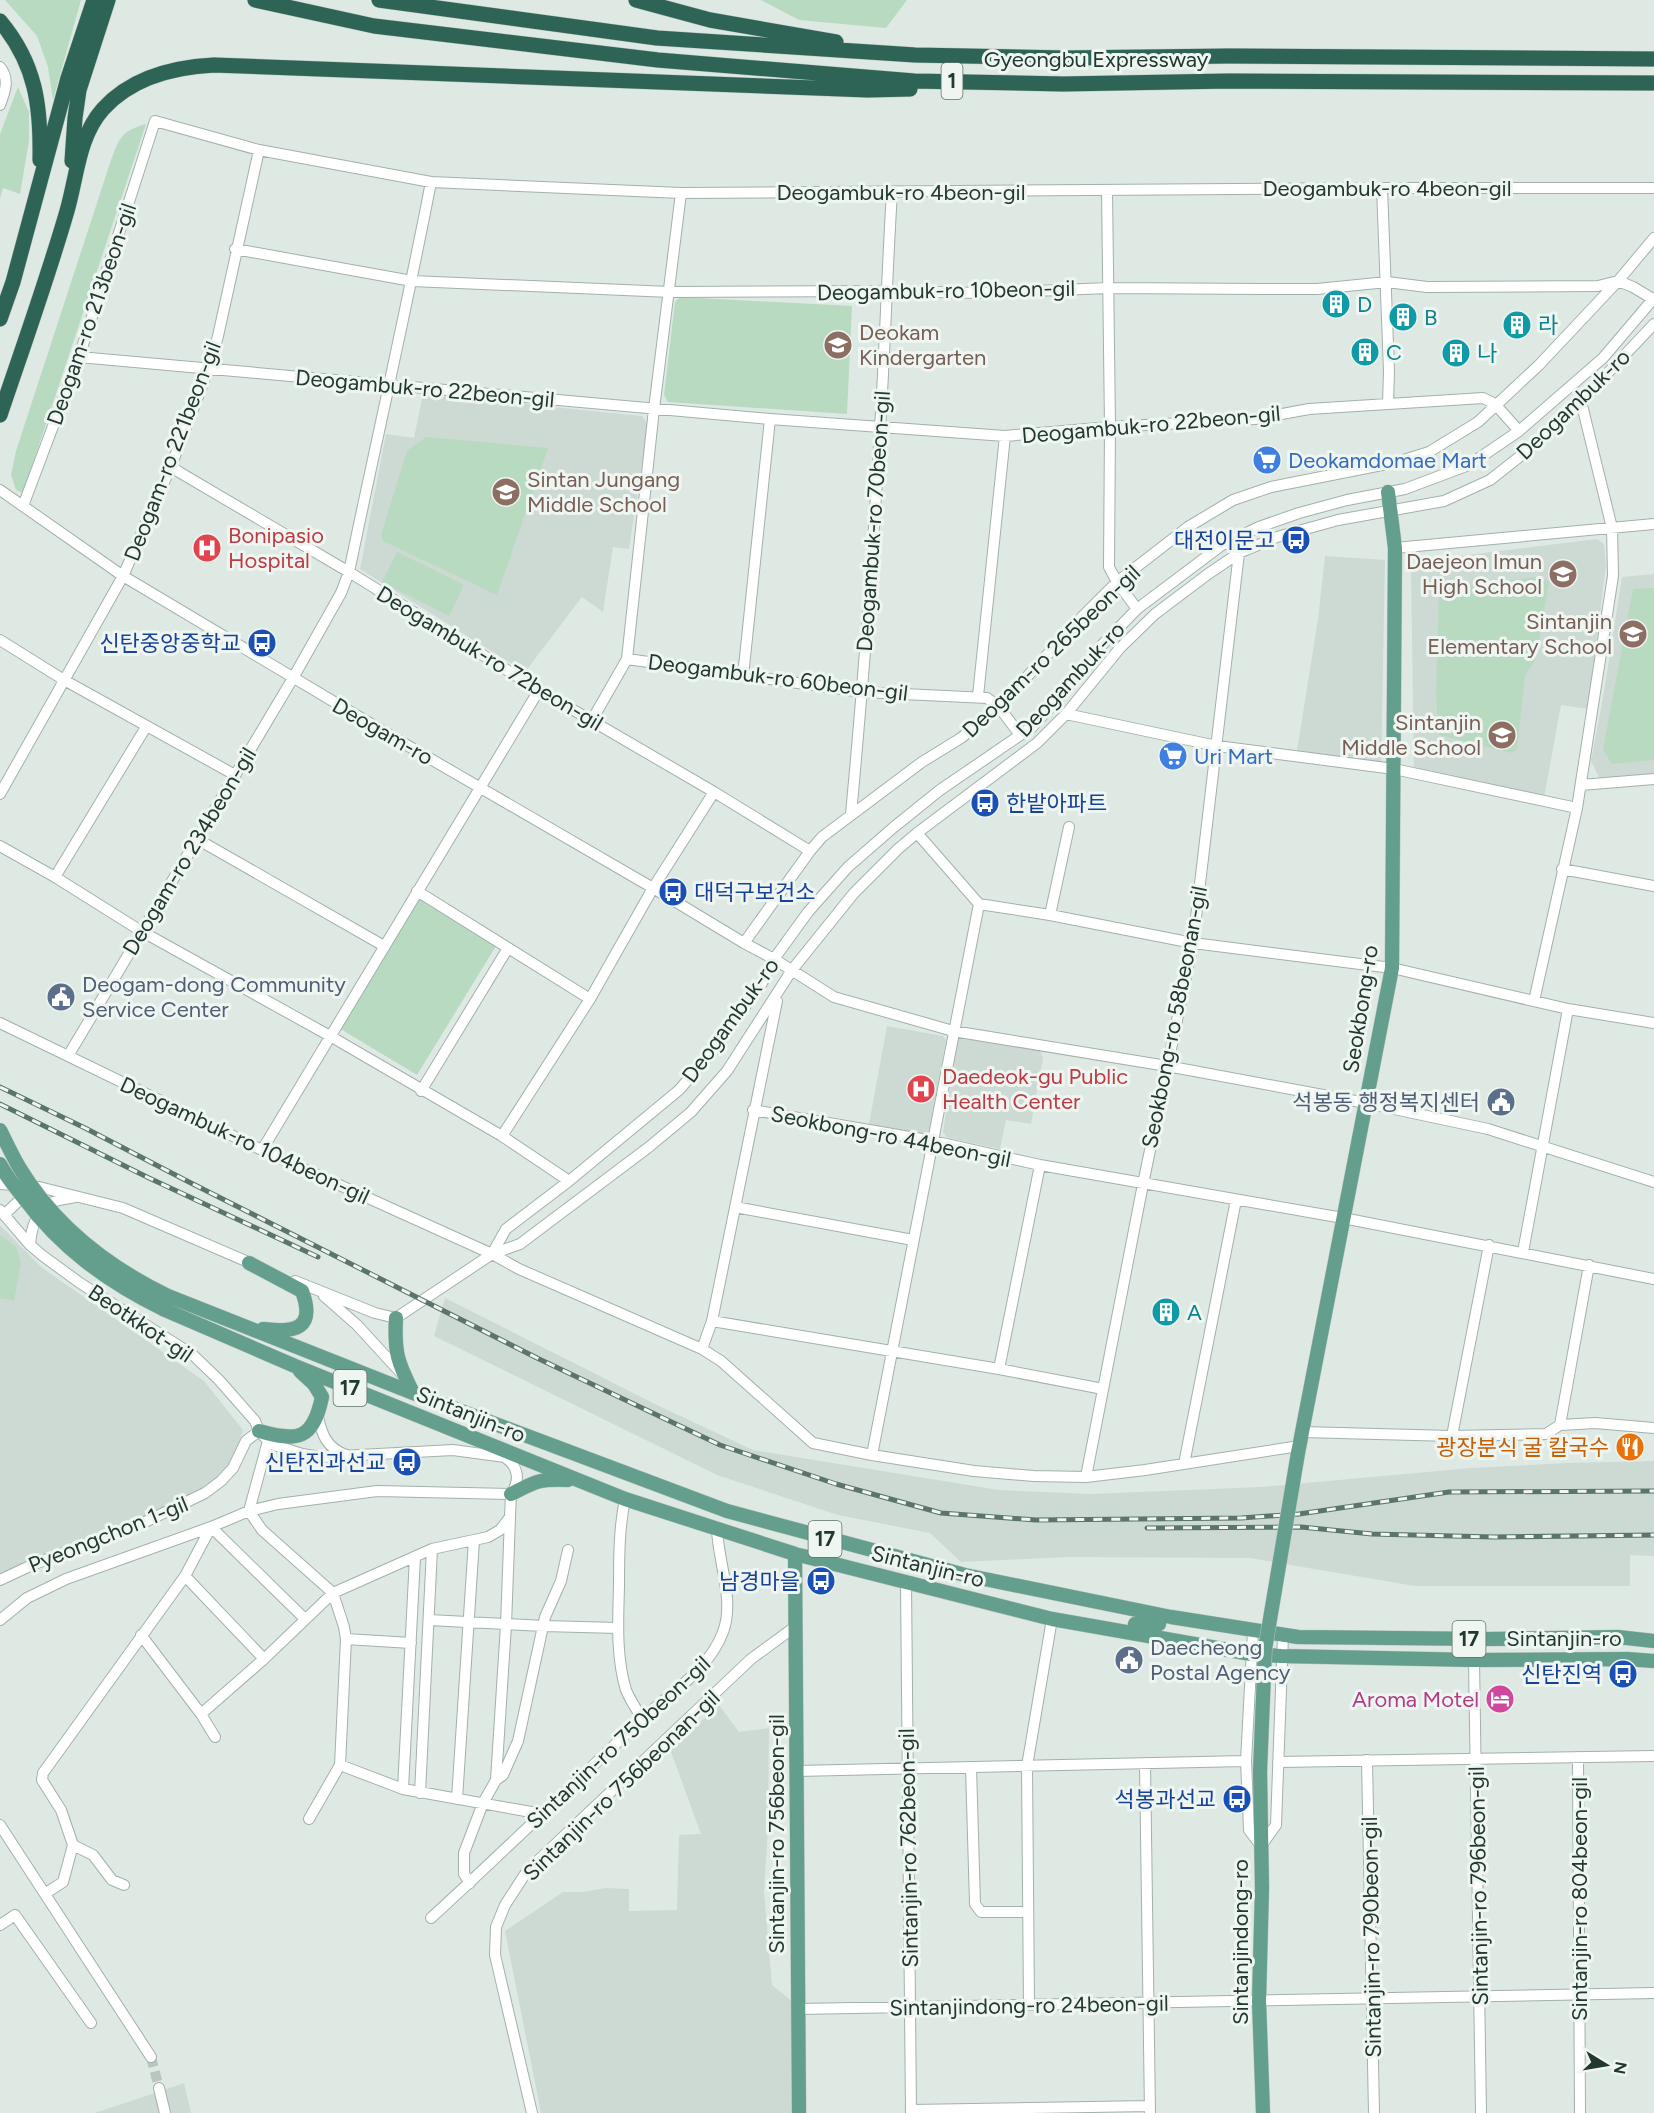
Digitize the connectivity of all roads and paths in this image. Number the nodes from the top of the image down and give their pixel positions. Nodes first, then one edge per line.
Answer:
1 (94, 0) edge
2 (108, 0) edge
3 (255, 0) edge
4 (379, 0) edge
5 (636, 0) edge
6 (0, 21) edge
7 (946, 56) junction
8 (1654, 59) edge
9 (3, 70) edge
10 (1654, 83) edge
11 (1063, 84) junction
12 (0, 105) edge
13 (156, 121) joint
14 (259, 150) junction
15 (431, 182) junction
16 (1382, 188) junction
17 (1654, 188) edge
18 (38, 189) junction
19 (1107, 190) junction
20 (892, 192) junction
21 (681, 193) junction
22 (67, 209) junction
23 (1654, 238) edge
24 (235, 249) junction
25 (412, 281) junction
26 (1617, 281) junction
27 (1387, 282) junction
28 (1109, 288) junction
29 (885, 291) junction
30 (670, 292) junction
31 (1654, 299) edge
32 (0, 319) edge
33 (1654, 324) edge
34 (79, 357) junction
35 (209, 368) junction
36 (388, 384) junction
37 (1581, 401) junction
38 (1388, 404) junction
39 (1496, 404) junction
40 (654, 409) junction
41 (0, 415) edge
42 (770, 419) junction
43 (880, 426) junction
44 (1110, 427) junction
45 (1519, 431) junction
46 (1005, 436) junction
47 (171, 465) junction
48 (0, 490) edge
49 (1388, 492) junction
50 (22, 506) junction
51 (1391, 512) junction
52 (1654, 524) edge
53 (1612, 528) junction
54 (1395, 548) junction
55 (1239, 553) junction
56 (349, 572) junction
57 (123, 576) junction
58 (1117, 582) junction
59 (1137, 609) junction
60 (0, 640) edge
61 (627, 659) junction
62 (743, 676) junction
63 (293, 678) junction
64 (64, 680) junction
65 (539, 690) junction
66 (862, 692) junction
67 (978, 696) junction
68 (999, 707) junction
69 (1066, 714) junction
70 (592, 720) junction
71 (146, 728) junction
72 (1020, 735) junction
73 (1217, 746) junction
74 (1394, 769) junction
75 (235, 776) junction
76 (1654, 779) edge
77 (1581, 785) junction
78 (480, 787) junction
79 (714, 792) junction
80 (0, 794) edge
81 (1576, 808) junction
82 (851, 814) junction
83 (1069, 827) dead end
84 (917, 833) junction
85 (197, 839) junction
86 (0, 846) edge
87 (810, 851) junction
88 (1562, 870) junction
89 (55, 877) junction
90 (1654, 886) edge
91 (653, 888) junction
92 (417, 891) junction
93 (978, 904) junction
94 (1050, 915) junction
95 (141, 931) junction
96 (744, 943) junction
97 (1192, 943) junction
98 (384, 946) junction
99 (508, 948) junction
100 (774, 959) junction
101 (1392, 969) junction
102 (792, 970) junction
103 (779, 993) junction
104 (590, 999) junction
105 (1534, 1001) junction
106 (1568, 1009) junction
107 (0, 1023) edge
108 (1654, 1023) edge
109 (953, 1031) junction
110 (330, 1035) junction
111 (68, 1056) junction
112 (1167, 1066) junction
113 (421, 1091) junction
114 (1366, 1103) junction
115 (753, 1110) junction
116 (0, 1130) edge
117 (502, 1136) junction
118 (933, 1141) junction
119 (1542, 1146) junction
120 (262, 1150) junction
121 (0, 1164) edge
122 (1040, 1165) junction
123 (569, 1181) junction
124 (1654, 1182) edge
125 (0, 1184) edge
126 (1143, 1184) junction
127 (39, 1187) junction
128 (77, 1197) junction
129 (1236, 1200) junction
130 (735, 1207) junction
131 (2, 1212) edge
132 (1343, 1218) junction
133 (913, 1240) junction
134 (30, 1245) junction
135 (1489, 1245) junction
136 (1523, 1252) junction
137 (492, 1254) junction
138 (249, 1263) junction
139 (1589, 1265) junction
140 (1654, 1279) edge
141 (317, 1290) junction
142 (166, 1303) junction
143 (396, 1318) junction
144 (712, 1321) junction
145 (244, 1326) junction
146 (702, 1349) junction
147 (893, 1352) junction
148 (295, 1366) junction
149 (999, 1369) junction
150 (405, 1377) junction
151 (1103, 1389) junction
152 (413, 1394) junction
153 (318, 1417) junction
154 (1560, 1425) junction
155 (1654, 1428) edge
156 (1452, 1436) junction
157 (267, 1439) junction
158 (1299, 1444) junction
159 (872, 1455) junction
160 (352, 1456) junction
161 (502, 1456) junction
162 (538, 1464) junction
163 (1184, 1464) junction
164 (1086, 1477) junction
165 (578, 1480) junction
166 (511, 1494) junction
167 (625, 1499) junction
168 (249, 1511) junction
169 (510, 1517) junction
170 (211, 1527) junction
171 (717, 1529) junction
172 (474, 1540) junction
173 (432, 1548) junction
174 (567, 1550) dead end
175 (795, 1554) junction
176 (415, 1557) junction
177 (185, 1576) junction
178 (0, 1580) edge
179 (906, 1583) junction
180 (333, 1593) junction
181 (1155, 1614) junction
182 (305, 1619) junction
183 (1052, 1619) junction
184 (0, 1620) edge
185 (429, 1620) junction
186 (469, 1623) junction
187 (506, 1625) junction
188 (544, 1626) junction
189 (796, 1626) junction
190 (618, 1628) junction
191 (1115, 1630) junction
192 (1253, 1631) junction
193 (141, 1635) junction
194 (1283, 1635) junction
195 (346, 1639) junction
196 (1654, 1641) edge
197 (411, 1643) junction
198 (1251, 1654) junction
199 (1281, 1656) junction
200 (264, 1659) junction
201 (1474, 1660) junction
202 (1654, 1661) edge
203 (201, 1714) junction
204 (642, 1718) junction
205 (215, 1737) dead end
206 (1654, 1756) edge
207 (1578, 1757) junction
208 (1367, 1760) junction
209 (1476, 1760) junction
210 (1246, 1761) junction
211 (1278, 1762) junction
212 (1145, 1763) junction
213 (340, 1765) junction
214 (1028, 1766) junction
215 (971, 1767) junction
216 (908, 1768) junction
217 (797, 1771) junction
218 (496, 1780) junction
219 (403, 1790) junction
220 (420, 1793) junction
221 (457, 1799) junction
222 (483, 1803) junction
223 (542, 1814) junction
224 (309, 1819) dead end
225 (0, 1825) edge
226 (73, 1845) junction
227 (1261, 1846) junction
228 (470, 1883) junction
229 (124, 1884) dead end
230 (46, 1893) junction
231 (1028, 1912) junction
232 (431, 1918) dead end
233 (0, 1925) edge
234 (1654, 1993) edge
235 (1579, 1995) junction
236 (1479, 1996) junction
237 (1372, 1999) junction
238 (1260, 2001) junction
239 (1148, 2003) junction
240 (1029, 2005) junction
241 (910, 2007) junction
242 (798, 2009) junction
243 (91, 2023) dead end
244 (151, 2057) tunnel mouth
245 (159, 2088) tunnel mouth
246 (1149, 2109) edge
247 (911, 2111) edge
248 (165, 2113) edge
249 (532, 2113) edge
250 (799, 2113) edge
251 (1263, 2113) edge
252 (1374, 2113) edge
253 (1482, 2113) edge
254 (1580, 2113) edge

1 - 18 highway
2 - 22 highway
3 - 11 highway, Gyeongbu Expressway / 1
4 - 7 highway, Gyeongbu Expressway / 1
5 - 7 highway
6 - 18 highway
7 - 8 highway, Gyeongbu Expressway / 1
9 - 12 street
10 - 11 highway, Gyeongbu Expressway / 1
11 - 22 highway
13 - 14 street, Deogambuk-ro 4beon-gil
13 - 34 street, Deogam-ro 213beon-gil
14 - 15 street, Deogambuk-ro 4beon-gil
14 - 24 street, Deogam-ro 221beon-gil
15 - 21 street, Deogambuk-ro 4beon-gil
15 - 25 street, Deogam-ro 234beon-gil
16 - 17 street, Deogambuk-ro 4beon-gil
16 - 19 street, Deogambuk-ro 4beon-gil
16 - 27 street
18 - 32 highway
19 - 20 street, Deogambuk-ro 4beon-gil
19 - 28 street
20 - 21 street, Deogambuk-ro 4beon-gil
20 - 29 street, Deogambuk-ro 70beon-gil
21 - 30 street
22 - 41 highway
23 - 26 street, Deogam-ro 265beon-gil
24 - 25 street, Deogambuk-ro 10beon-gil
24 - 35 street, Deogam-ro 221beon-gil
25 - 30 street, Deogambuk-ro 10beon-gil
25 - 36 street, Deogam-ro 234beon-gil
26 - 27 street, Deogambuk-ro 10beon-gil
26 - 31 street
26 - 39 street, Deogam-ro 265beon-gil
27 - 28 street, Deogambuk-ro 10beon-gil
27 - 38 street
28 - 29 street, Deogambuk-ro 10beon-gil
28 - 44 street
29 - 30 street, Deogambuk-ro 10beon-gil
29 - 43 street, Deogambuk-ro 70beon-gil
30 - 40 street
31 - 45 street, Deogambuk-ro
33 - 37 street, Deogambuk-ro
34 - 35 street, Deogambuk-ro 22beon-gil
34 - 50 street, Deogam-ro 213beon-gil
35 - 36 street, Deogambuk-ro 22beon-gil
35 - 47 street, Deogam-ro 221beon-gil
36 - 40 street, Deogambuk-ro 22beon-gil
36 - 56 street, Deogam-ro 234beon-gil
37 - 51 street, Deogambuk-ro
37 - 53 street
38 - 39 street, Deogambuk-ro 22beon-gil
38 - 44 street, Deogambuk-ro 22beon-gil
39 - 45 street
39 - 58 street, Deogam-ro 265beon-gil
40 - 42 street, Deogambuk-ro 22beon-gil
40 - 61 street
42 - 43 street, Deogambuk-ro 22beon-gil
42 - 62 street
43 - 46 street, Deogambuk-ro 22beon-gil
43 - 66 street, Deogambuk-ro 70beon-gil
44 - 46 street, Deogambuk-ro 22beon-gil
44 - 58 street
45 - 49 street, Deogambuk-ro
46 - 67 street
47 - 56 street, Deogambuk-ro 72beon-gil
47 - 57 street, Deogam-ro 221beon-gil
48 - 50 street, Deogam-ro
49 - 51 main road, Seokbong-ro
49 - 59 street, Deogambuk-ro
50 - 57 street, Deogam-ro
51 - 54 main road, Seokbong-ro
51 - 55 street, Deogambuk-ro
52 - 53 street
53 - 54 street
53 - 77 street
54 - 74 main road, Seokbong-ro
55 - 69 street, Deogambuk-ro
55 - 73 street, Seokbong-ro 58beonan-gil
56 - 63 street, Deogam-ro 234beon-gil
56 - 65 street, Deogambuk-ro 72beon-gil
57 - 63 street, Deogam-ro
57 - 64 street, Deogam-ro 221beon-gil
58 - 59 street
58 - 68 street, Deogam-ro 265beon-gil
59 - 72 street, Deogambuk-ro
60 - 64 street
61 - 62 street, Deogambuk-ro 60beon-gil
61 - 70 street
62 - 66 street, Deogambuk-ro 60beon-gil
63 - 75 street, Deogam-ro 234beon-gil
63 - 78 street, Deogam-ro
64 - 71 street
64 - 80 street, Deogam-ro 221beon-gil
65 - 70 street, Deogambuk-ro 72beon-gil
65 - 78 street
66 - 67 street, Deogambuk-ro 60beon-gil
66 - 82 street, Deogambuk-ro 70beon-gil
67 - 68 street, Deogambuk-ro 60beon-gil
68 - 72 street, Deogambuk-ro 60beon-gil
68 - 82 street, Deogam-ro 265beon-gil
69 - 73 street
69 - 84 street, Deogambuk-ro
70 - 79 street, Deogambuk-ro 72beon-gil
71 - 75 street
71 - 89 street
72 - 100 street, Deogambuk-ro
73 - 74 street
73 - 97 street, Seokbong-ro 58beonan-gil
74 - 81 street
74 - 101 main road, Seokbong-ro
75 - 85 street, Deogam-ro 234beon-gil
76 - 77 street
77 - 81 street
78 - 91 street, Deogam-ro
78 - 92 street
79 - 87 street, Deogambuk-ro 72beon-gil
79 - 91 street
81 - 88 street
82 - 87 street, Deogam-ro 265beon-gil
83 - 94 street
84 - 93 street
84 - 102 street, Deogambuk-ro
85 - 95 street, Deogam-ro 234beon-gil
85 - 98 street
86 - 89 street
87 - 96 street, Deogam-ro 265beon-gil
88 - 90 street
88 - 105 street
89 - 95 street
91 - 96 street, Deogam-ro
91 - 104 street
92 - 98 street
92 - 99 street
93 - 94 street
93 - 109 street
94 - 97 street
95 - 110 street
95 - 111 street, Deogam-ro 234beon-gil
96 - 100 street, Deogam-ro
97 - 101 street
97 - 112 street, Seokbong-ro 58beonan-gil
98 - 110 street
99 - 104 street
99 - 113 street
100 - 102 street, Deogam-ro
100 - 123 street, Deogambuk-ro
101 - 105 street
101 - 114 main road, Seokbong-ro
102 - 103 street, Deogambuk-ro
102 - 109 street, Deogam-ro
103 - 115 street, Seokbong-ro 44beon-gil
103 - 137 street, Deogambuk-ro
104 - 117 street
105 - 106 street
106 - 108 street
106 - 119 street
107 - 111 street, Deogambuk-ro 104beon-gil
109 - 112 street, Deogam-ro
109 - 118 street
110 - 113 street
110 - 120 street
111 - 120 street, Deogambuk-ro 104beon-gil
112 - 114 street, Deogam-ro
112 - 126 street, Seokbong-ro 58beonan-gil
113 - 117 street
114 - 119 street, Deogam-ro
114 - 132 main road, Seokbong-ro
115 - 118 street, Seokbong-ro 44beon-gil
115 - 130 street
116 - 142 main road, 17, bridge
117 - 123 street
118 - 122 street, Seokbong-ro 44beon-gil
118 - 133 street
119 - 124 street, Deogam-ro
119 - 136 street
120 - 137 street, Deogambuk-ro 104beon-gil
121 - 142 main road, 17, bridge
122 - 126 street, Seokbong-ro 44beon-gil
122 - 149 street, Seokbong-ro 44beon-gil
123 - 137 street, Deogambuk-ro
125 - 127 street
126 - 129 street, Seokbong-ro 44beon-gil
126 - 151 street, Seokbong-ro 58beonan-gil
127 - 128 street
127 - 131 street
128 - 134 street
128 - 138 street
129 - 132 street, Seokbong-ro 44beon-gil
129 - 163 street
130 - 133 street
130 - 144 street
131 - 134 street, Beotkkot-gil
132 - 135 street, Seokbong-ro 44beon-gil
132 - 158 main road, Seokbong-ro
133 - 147 street
134 - 157 street, Beotkkot-gil
135 - 136 street, Seokbong-ro 44beon-gil
135 - 156 street
136 - 139 street, Seokbong-ro 44beon-gil
137 - 143 street, Deogambuk-ro
137 - 146 street, Deogambuk-ro 104beon-gil
138 - 141 street
138 - 145 main road
139 - 140 street, Seokbong-ro 44beon-gil
139 - 154 street
141 - 143 street
141 - 150 street
142 - 145 main road, Sintanjin-ro / 17
142 - 148 main road, Sintanjin-ro / 17
143 - 150 main road
144 - 146 street
144 - 147 street
145 - 152 main road, Sintanjin-ro / 17
146 - 159 street, Deogambuk-ro 104beon-gil
147 - 149 street
147 - 159 street
148 - 153 main road
148 - 162 main road, Sintanjin-ro / 17
149 - 151 street
150 - 152 main road
151 - 164 street, Seokbong-ro 58beonan-gil
152 - 181 main road, Sintanjin-ro / 17
153 - 157 main road
153 - 160 street
154 - 155 street, Deogambuk-ro 104beon-gil
154 - 156 street, Deogambuk-ro 104beon-gil
156 - 158 street, Deogambuk-ro 104beon-gil
157 - 160 street
157 - 168 street
157 - 178 street, Pyeongchon 1-gil
158 - 163 street, Deogambuk-ro 104beon-gil
158 - 227 main road, Sintanjindong-ro, bridge
159 - 164 street, Deogambuk-ro 104beon-gil
160 - 161 street
161 - 162 street
161 - 166 street
162 - 165 main road, Sintanjin-ro / 17
163 - 164 street, Deogambuk-ro 104beon-gil
165 - 166 main road
165 - 167 main road, Sintanjin-ro / 17
166 - 168 street
166 - 169 street
167 - 171 main road, Sintanjin-ro / 17
167 - 190 street
168 - 170 street
168 - 180 street
169 - 172 street
169 - 187 street
170 - 177 street
170 - 182 street
170 - 184 street
171 - 175 main road, Sintanjin-ro / 17
171 - 204 street, Sintanjin-ro 750beon-gil
172 - 173 street
172 - 186 street
173 - 176 street
173 - 185 street
174 - 188 street
175 - 179 main road, Sintanjin-ro / 17
175 - 189 main road, Sintanjin-ro 756beon-gil
176 - 180 street
176 - 197 street
177 - 193 street
177 - 200 street
179 - 183 main road, Sintanjin-ro / 17
179 - 216 street, Sintanjin-ro 762beon-gil
180 - 182 street
180 - 195 street
181 - 191 main road
181 - 192 main road, Sintanjin-ro / 17
182 - 200 street
183 - 191 main road, Sintanjin-ro / 17
183 - 214 street
185 - 186 street
185 - 220 street
186 - 187 street
186 - 221 street
187 - 188 street
187 - 218 street
188 - 190 street
188 - 218 street
189 - 217 main road, Sintanjin-ro 756beon-gil
189 - 249 street, Sintanjin-ro 756beonan-gil
190 - 204 street
191 - 198 main road, Sintanjin-ro / 17
192 - 194 main road, Sintanjin-ro / 17
192 - 198 street
193 - 203 street
193 - 226 street
194 - 196 main road, Sintanjin-ro / 17
194 - 199 street
195 - 197 street
195 - 213 street
197 - 219 street
198 - 199 main road, Sintanjin-ro / 17
198 - 210 street
199 - 201 main road, Sintanjin-ro / 17
199 - 211 street
200 - 203 street
201 - 202 main road, Sintanjin-ro / 17
201 - 209 street, Sintanjin-ro 796beon-gil
203 - 205 street
204 - 223 street, Sintanjin-ro 750beon-gil
206 - 207 street
207 - 209 street
207 - 235 street, Sintanjin-ro 804beon-gil
208 - 209 street
208 - 211 street
208 - 237 street, Sintanjin-ro 790beon-gil
209 - 236 street, Sintanjin-ro 796beon-gil
210 - 212 street
210 - 227 street
211 - 227 street
212 - 214 street
212 - 239 street
213 - 219 street
213 - 224 street
214 - 215 street
214 - 231 street
215 - 216 street
215 - 231 street
216 - 217 street
216 - 241 street, Sintanjin-ro 762beon-gil
217 - 242 main road, Sintanjin-ro 756beon-gil
218 - 222 street
219 - 220 street
220 - 221 street
221 - 222 street
222 - 223 street
222 - 228 street
223 - 228 street, Sintanjin-ro 750beon-gil
225 - 230 street
226 - 229 street
226 - 230 street
227 - 238 main road, Sintanjindong-ro
228 - 232 street, Sintanjin-ro 750beon-gil
230 - 244 street
231 - 240 street
233 - 243 street
234 - 235 street, Sintanjindong-ro 24beon-gil
235 - 236 street, Sintanjindong-ro 24beon-gil
235 - 254 street, Sintanjin-ro 804beon-gil
236 - 237 street, Sintanjindong-ro 24beon-gil
236 - 253 street, Sintanjin-ro 796beon-gil
237 - 238 street, Sintanjindong-ro 24beon-gil
237 - 252 street, Sintanjin-ro 790beon-gil
238 - 239 street, Sintanjindong-ro 24beon-gil
238 - 251 main road, Sintanjindong-ro
239 - 240 street, Sintanjindong-ro 24beon-gil
239 - 246 street
240 - 241 street, Sintanjindong-ro 24beon-gil
241 - 242 street, Sintanjindong-ro 24beon-gil
241 - 247 street, Sintanjin-ro 762beon-gil
242 - 250 main road, Sintanjin-ro 756beon-gil
245 - 248 street
246 - 247 street

